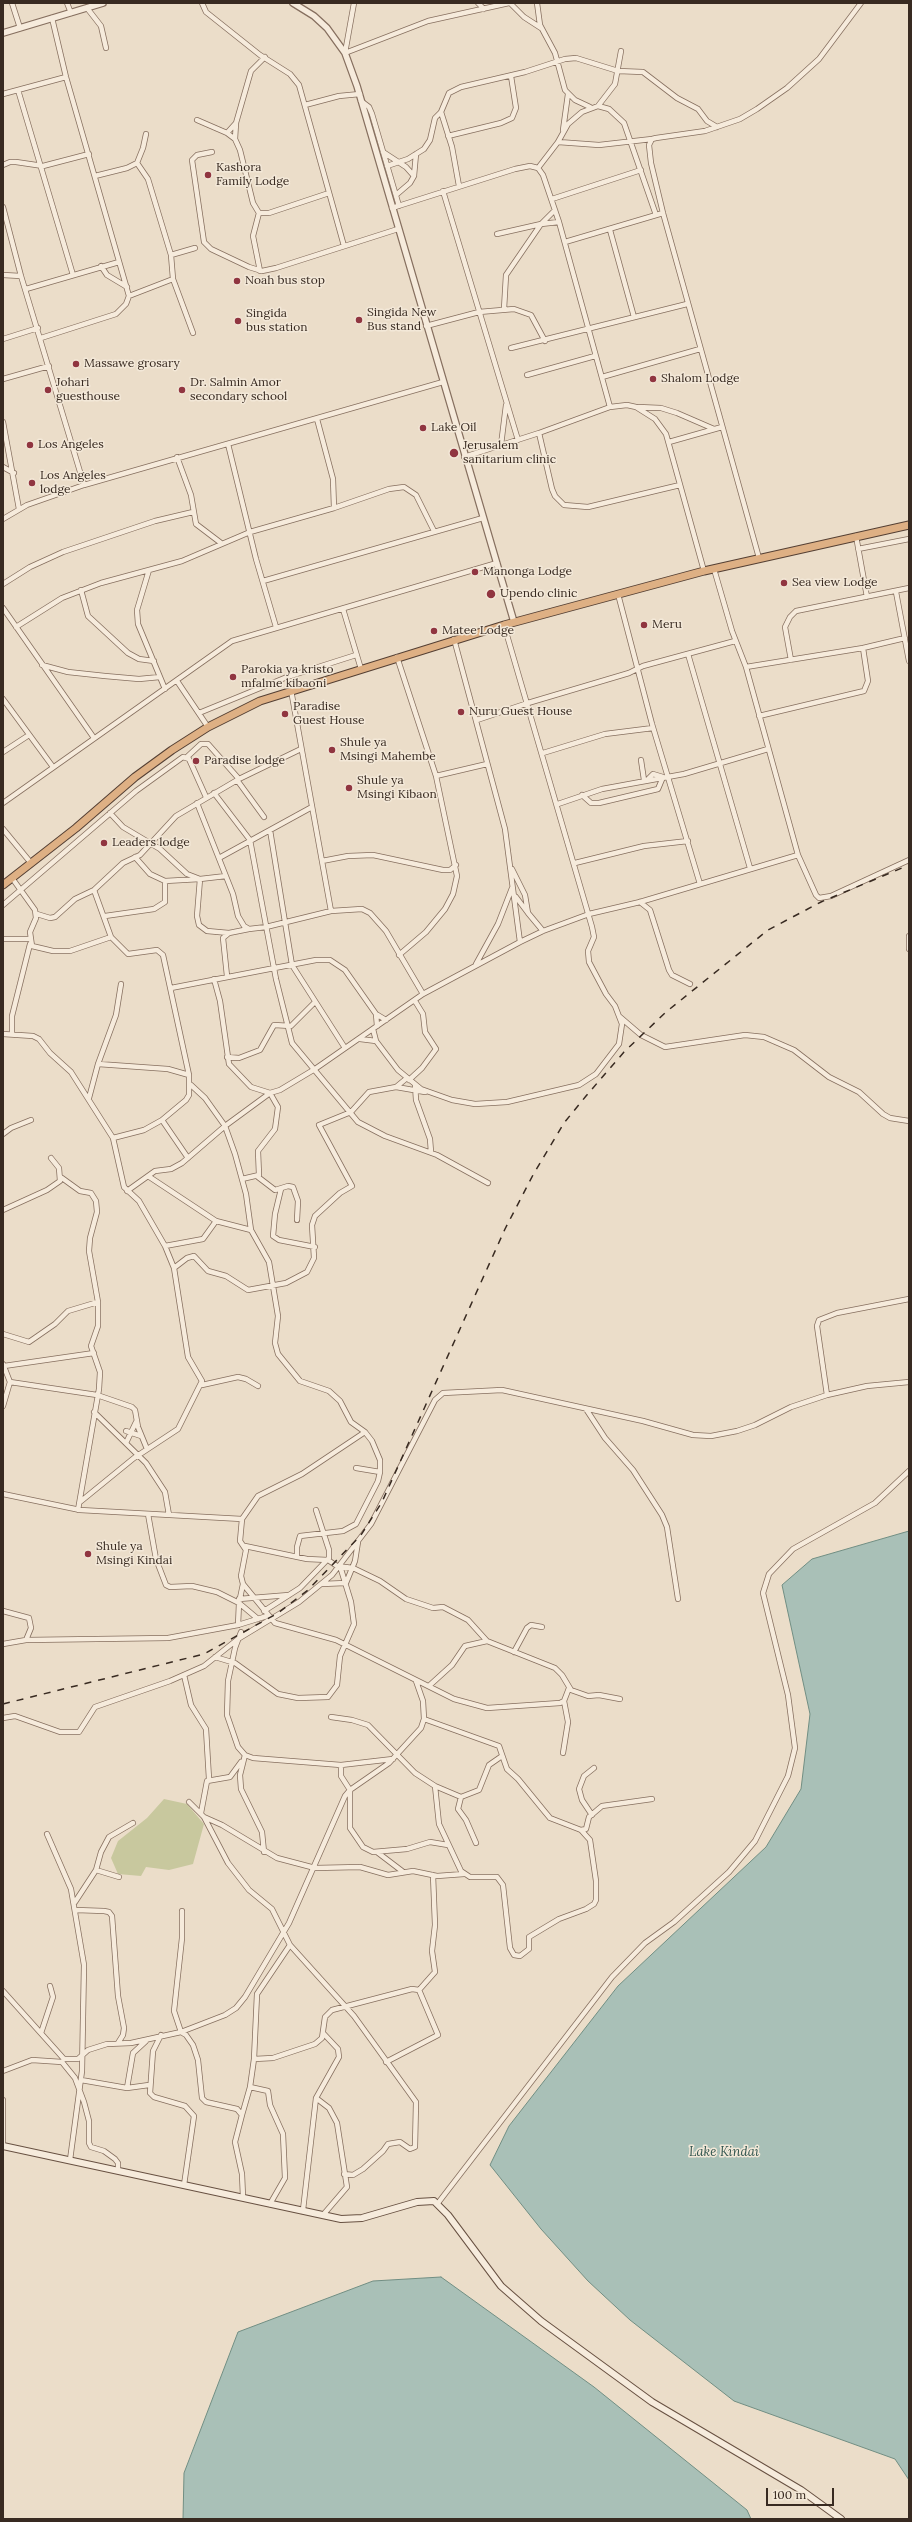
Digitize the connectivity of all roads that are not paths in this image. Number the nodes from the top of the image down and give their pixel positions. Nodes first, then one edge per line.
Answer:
1 (12, 3) edge
2 (67, 3) edge
3 (103, 3) edge
4 (202, 3) edge
5 (293, 3) edge
6 (354, 3) edge
7 (478, 3) edge
8 (510, 3) edge
9 (538, 3) edge
10 (861, 3) edge
11 (87, 8) junction
12 (484, 10) junction
13 (71, 13) junction
14 (52, 18) junction
15 (20, 28) junction
16 (541, 28) junction
17 (3, 33) edge
18 (106, 48) dead end
19 (621, 51) dead end
20 (345, 53) junction
21 (265, 57) junction
22 (557, 60) junction
23 (618, 71) junction
24 (511, 76) junction
25 (66, 77) junction
26 (18, 90) junction
27 (3, 94) edge
28 (360, 94) junction
29 (568, 94) junction
30 (575, 100) junction
31 (361, 101) junction
32 (305, 105) junction
33 (567, 106) junction
34 (598, 106) junction
35 (590, 107) junction
36 (441, 112) junction
37 (197, 120) dead end
38 (236, 123) junction
39 (717, 127) junction
40 (227, 133) junction
41 (146, 134) dead end
42 (562, 134) junction
43 (448, 136) junction
44 (235, 139) junction
45 (631, 140) junction
46 (652, 140) junction
47 (558, 142) junction
48 (212, 152) dead end
49 (383, 152) junction
50 (89, 154) junction
51 (416, 154) junction
52 (400, 162) junction
53 (137, 163) junction
54 (3, 165) edge
55 (39, 166) junction
56 (387, 166) junction
57 (538, 168) junction
58 (641, 170) junction
59 (95, 176) junction
60 (414, 176) junction
61 (459, 186) junction
62 (443, 191) junction
63 (329, 193) junction
64 (396, 196) junction
65 (552, 198) junction
66 (399, 206) junction
67 (3, 207) edge
68 (392, 208) junction
69 (555, 210) junction
70 (259, 213) junction
71 (663, 213) junction
72 (656, 215) junction
73 (559, 222) junction
74 (541, 224) junction
75 (398, 229) junction
76 (610, 230) junction
77 (496, 234) dead end
78 (565, 242) junction
79 (344, 246) junction
80 (195, 248) dead end
81 (171, 255) junction
82 (119, 262) junction
83 (101, 266) junction
84 (260, 271) junction
85 (73, 274) junction
86 (3, 275) edge
87 (21, 276) junction
88 (173, 279) junction
89 (127, 287) junction
90 (26, 290) junction
91 (129, 296) junction
92 (687, 304) junction
93 (504, 309) junction
94 (479, 312) junction
95 (634, 317) junction
96 (426, 326) junction
97 (38, 328) junction
98 (587, 330) junction
99 (193, 334) dead end
100 (41, 338) junction
101 (3, 339) edge
102 (545, 341) junction
103 (512, 348) dead end
104 (700, 349) junction
105 (595, 356) junction
106 (50, 366) junction
107 (527, 375) dead end
108 (602, 377) junction
109 (3, 379) edge
110 (443, 382) junction
111 (507, 403) junction
112 (610, 407) junction
113 (636, 407) junction
114 (317, 419) junction
115 (3, 422) edge
116 (722, 427) junction
117 (714, 429) junction
118 (539, 433) junction
119 (518, 440) junction
120 (669, 442) junction
121 (228, 444) junction
122 (501, 445) junction
123 (176, 457) junction
124 (464, 457) junction
125 (3, 467) edge
126 (14, 473) junction
127 (84, 485) junction
128 (680, 485) junction
129 (334, 508) junction
130 (19, 509) junction
131 (193, 512) junction
132 (483, 518) junction
133 (3, 519) edge
134 (909, 526) edge
135 (434, 531) junction
136 (250, 532) junction
137 (856, 536) junction
138 (909, 539) edge
139 (221, 544) junction
140 (858, 549) junction
141 (759, 558) junction
142 (497, 563) junction
143 (714, 569) junction
144 (150, 570) junction
145 (704, 571) junction
146 (263, 581) junction
147 (3, 584) edge
148 (909, 588) edge
149 (81, 590) junction
150 (896, 592) junction
151 (618, 594) junction
152 (867, 597) junction
153 (3, 608) edge
154 (343, 608) junction
155 (514, 622) junction
156 (504, 625) junction
157 (16, 627) junction
158 (276, 627) junction
159 (905, 638) junction
160 (454, 639) junction
161 (735, 641) junction
162 (863, 648) junction
163 (688, 654) junction
164 (356, 655) junction
165 (397, 657) junction
166 (791, 660) junction
167 (154, 661) junction
168 (909, 661) edge
169 (42, 664) junction
170 (746, 667) junction
171 (637, 668) junction
172 (361, 669) junction
173 (160, 677) junction
174 (177, 681) junction
175 (165, 689) junction
176 (291, 690) junction
177 (3, 700) edge
178 (528, 703) junction
179 (199, 713) junction
180 (759, 716) junction
181 (477, 720) junction
182 (208, 726) junction
183 (653, 728) junction
184 (29, 735) junction
185 (94, 738) junction
186 (302, 749) junction
187 (768, 749) junction
188 (3, 752) edge
189 (543, 753) junction
190 (187, 757) junction
191 (641, 760) dead end
192 (720, 763) junction
193 (487, 764) junction
194 (52, 767) junction
195 (436, 776) junction
196 (666, 776) junction
197 (238, 780) junction
198 (646, 780) junction
199 (214, 793) junction
200 (582, 795) junction
201 (206, 797) junction
202 (3, 803) edge
203 (197, 803) junction
204 (558, 804) junction
205 (312, 807) junction
206 (110, 813) junction
207 (264, 817) dead end
208 (3, 829) edge
209 (270, 830) junction
210 (250, 840) junction
211 (688, 841) junction
212 (150, 842) junction
213 (798, 855) junction
214 (135, 857) junction
215 (219, 858) junction
216 (909, 860) edge
217 (322, 861) junction
218 (32, 863) junction
219 (575, 863) junction
220 (456, 865) junction
221 (511, 867) junction
222 (750, 868) junction
223 (226, 876) junction
224 (12, 878) junction
225 (200, 879) junction
226 (165, 881) junction
227 (700, 884) junction
228 (3, 885) edge
229 (512, 886) junction
230 (94, 890) junction
231 (20, 891) junction
232 (514, 895) junction
233 (640, 902) junction
234 (3, 905) edge
235 (331, 911) junction
236 (528, 913) junction
237 (37, 914) junction
238 (589, 914) junction
239 (105, 916) junction
240 (283, 923) junction
241 (266, 927) junction
242 (249, 929) junction
243 (543, 931) junction
244 (229, 933) junction
245 (909, 936) edge
246 (111, 937) junction
247 (3, 938) edge
248 (30, 941) junction
249 (520, 942) junction
250 (909, 949) edge
251 (398, 955) junction
252 (292, 965) junction
253 (475, 965) junction
254 (274, 968) junction
255 (227, 976) junction
256 (214, 979) junction
257 (121, 984) dead end
258 (690, 984) dead end
259 (171, 988) junction
260 (423, 994) junction
261 (414, 1001) junction
262 (315, 1002) junction
263 (376, 1014) junction
264 (620, 1017) junction
265 (386, 1020) junction
266 (287, 1027) junction
267 (375, 1027) junction
268 (3, 1034) edge
269 (12, 1034) junction
270 (360, 1039) junction
271 (376, 1041) junction
272 (345, 1048) junction
273 (227, 1057) junction
274 (98, 1064) junction
275 (315, 1069) junction
276 (189, 1075) junction
277 (408, 1079) junction
278 (191, 1085) junction
279 (415, 1085) junction
280 (396, 1087) junction
281 (414, 1091) junction
282 (426, 1092) junction
283 (270, 1093) junction
284 (89, 1098) junction
285 (351, 1112) junction
286 (31, 1120) dead end
287 (162, 1120) junction
288 (909, 1121) edge
289 (225, 1126) junction
290 (3, 1134) edge
291 (113, 1138) junction
292 (431, 1152) junction
293 (51, 1158) dead end
294 (188, 1158) junction
295 (148, 1176) junction
296 (258, 1177) junction
297 (62, 1178) junction
298 (242, 1179) junction
299 (488, 1183) dead end
300 (281, 1189) junction
301 (127, 1191) junction
302 (3, 1210) edge
303 (297, 1220) dead end
304 (216, 1221) junction
305 (251, 1230) junction
306 (165, 1246) junction
307 (315, 1247) junction
308 (174, 1268) junction
309 (272, 1287) junction
310 (909, 1299) edge
311 (98, 1302) junction
312 (3, 1334) edge
313 (94, 1353) junction
314 (3, 1365) edge
315 (10, 1382) junction
316 (909, 1382) edge
317 (202, 1385) junction
318 (258, 1386) dead end
319 (97, 1395) junction
320 (827, 1395) junction
321 (3, 1406) edge
322 (586, 1410) junction
323 (94, 1412) junction
324 (136, 1422) junction
325 (126, 1431) dead end
326 (365, 1432) junction
327 (132, 1433) junction
328 (141, 1436) junction
329 (126, 1443) junction
330 (147, 1450) junction
331 (139, 1454) junction
332 (356, 1468) dead end
333 (909, 1471) edge
334 (380, 1472) junction
335 (3, 1494) edge
336 (80, 1502) junction
337 (78, 1510) junction
338 (316, 1510) dead end
339 (148, 1514) junction
340 (169, 1515) junction
341 (242, 1519) junction
342 (323, 1532) junction
343 (358, 1542) junction
344 (245, 1546) junction
345 (297, 1557) junction
346 (328, 1560) junction
347 (340, 1566) junction
348 (353, 1568) junction
349 (346, 1583) junction
350 (242, 1584) junction
351 (322, 1584) junction
352 (289, 1596) junction
353 (254, 1597) junction
354 (678, 1599) dead end
355 (239, 1601) junction
356 (3, 1611) edge
357 (268, 1616) junction
358 (258, 1619) junction
359 (238, 1625) junction
360 (542, 1627) dead end
361 (241, 1632) dead end
362 (238, 1639) junction
363 (26, 1640) junction
364 (487, 1642) junction
365 (3, 1644) edge
366 (345, 1644) junction
367 (514, 1652) junction
368 (215, 1657) junction
369 (232, 1662) junction
370 (184, 1675) junction
371 (416, 1681) junction
372 (430, 1685) junction
373 (569, 1688) junction
374 (620, 1699) dead end
375 (564, 1701) junction
376 (331, 1717) dead end
377 (3, 1718) edge
378 (424, 1719) junction
379 (563, 1753) dead end
380 (245, 1755) junction
381 (502, 1756) junction
382 (395, 1757) junction
383 (242, 1761) junction
384 (340, 1765) junction
385 (594, 1768) dead end
386 (209, 1779) junction
387 (435, 1786) junction
388 (350, 1790) junction
389 (461, 1797) junction
390 (652, 1799) dead end
391 (189, 1802) dead end
392 (203, 1815) junction
393 (592, 1815) junction
394 (133, 1823) dead end
395 (581, 1830) junction
396 (47, 1834) dead end
397 (476, 1843) dead end
398 (448, 1845) junction
399 (264, 1852) junction
400 (377, 1852) junction
401 (315, 1868) junction
402 (96, 1870) junction
403 (404, 1872) junction
404 (464, 1874) junction
405 (433, 1875) junction
406 (119, 1877) dead end
407 (74, 1902) junction
408 (76, 1910) junction
409 (182, 1911) dead end
410 (285, 1931) junction
411 (290, 1945) junction
412 (50, 1986) dead end
413 (419, 1990) junction
414 (3, 1991) edge
415 (345, 2006) junction
416 (182, 2032) junction
417 (41, 2033) junction
418 (323, 2033) junction
419 (162, 2035) junction
420 (152, 2037) junction
421 (118, 2043) junction
422 (82, 2057) junction
423 (254, 2059) junction
424 (386, 2062) junction
425 (3, 2071) edge
426 (81, 2080) junction
427 (149, 2085) junction
428 (250, 2087) junction
429 (127, 2088) junction
430 (80, 2090) junction
431 (316, 2098) junction
432 (3, 2100) edge
433 (242, 2115) junction
434 (3, 2145) edge
435 (70, 2160) junction
436 (118, 2170) junction
437 (344, 2174) junction
438 (184, 2185) junction
439 (243, 2197) junction
440 (438, 2203) junction
441 (270, 2204) junction
442 (303, 2210) junction
443 (323, 2215) junction
444 (840, 2519) edge

1 - 15 street
2 - 13 street
3 - 11 street
4 - 21 street
5 - 20 street
6 - 20 street
7 - 12 street
8 - 12 street
8 - 16 street
9 - 16 street
10 - 39 street
11 - 13 street
11 - 18 street
12 - 20 street
13 - 14 street
14 - 15 street
14 - 25 street
15 - 17 street
16 - 22 street
19 - 23 street
20 - 28 street
21 - 32 street
21 - 38 street
22 - 23 street
22 - 24 street
22 - 29 street
23 - 34 street
23 - 39 street
24 - 36 street
24 - 43 street
25 - 26 street
25 - 50 street
26 - 27 street
26 - 55 street
28 - 31 street
28 - 32 street
29 - 30 street
29 - 33 street
30 - 33 street
30 - 35 street
31 - 49 street
31 - 68 street
32 - 63 street
33 - 42 street
34 - 35 street
34 - 45 street
35 - 42 street
36 - 43 street
36 - 51 street
37 - 40 street
38 - 40 street
38 - 44 street
39 - 46 street
40 - 44 street
41 - 53 street
42 - 47 street
43 - 61 street
44 - 70 street
45 - 46 street
45 - 47 street
45 - 58 street
46 - 71 street
47 - 57 street
48 - 84 street
49 - 52 street
49 - 56 street
50 - 55 street
50 - 59 street
51 - 52 street
51 - 60 street
52 - 56 street
52 - 60 street
53 - 59 street
53 - 81 street
54 - 55 street
55 - 85 street
56 - 64 street
57 - 61 street
57 - 65 street
58 - 65 street
58 - 72 street
59 - 82 street
60 - 64 street
61 - 62 street
62 - 66 street
62 - 94 street
63 - 70 street
63 - 79 street
64 - 66 street
65 - 69 street
66 - 68 street
67 - 87 street
68 - 75 street
69 - 73 street
69 - 74 street
70 - 84 street
71 - 72 street
71 - 92 street
72 - 76 street
73 - 74 street
73 - 78 street
74 - 77 street
74 - 93 street
75 - 79 street
75 - 96 street
76 - 78 street
76 - 95 street
78 - 98 street
79 - 84 street
80 - 81 street
81 - 88 street
82 - 83 street
82 - 89 street
83 - 85 street
83 - 89 street
85 - 90 street
86 - 87 street
87 - 90 street
88 - 91 street
88 - 99 street
89 - 91 street
90 - 97 street
91 - 100 street
92 - 95 street
92 - 104 street
93 - 94 street
93 - 102 street
94 - 96 street
94 - 111 street
95 - 98 street
96 - 110 street
97 - 100 street
97 - 101 street
98 - 102 street
98 - 105 street
100 - 106 street
102 - 103 street
104 - 108 street
104 - 116 street
105 - 107 street
105 - 108 street
106 - 109 street
106 - 127 street
108 - 112 street
110 - 114 street
110 - 124 street
111 - 119 street
111 - 122 street
112 - 113 street
112 - 118 street
113 - 117 street
113 - 120 street
114 - 121 street
114 - 129 street
115 - 126 street
116 - 117 street
116 - 141 street
117 - 120 street
118 - 119 street
118 - 128 street
119 - 122 street
120 - 128 street
121 - 123 street
121 - 136 street
122 - 124 street
123 - 127 street
123 - 131 street
124 - 132 street
125 - 126 street
126 - 130 street
127 - 130 street
128 - 145 street
129 - 135 street
129 - 136 street
130 - 133 street
131 - 139 street
131 - 147 street
132 - 135 street
132 - 142 street
134 - 137 highway
135 - 146 street
136 - 139 street
136 - 146 street
137 - 140 street
137 - 141 highway
138 - 140 street
139 - 144 street
140 - 152 street
141 - 143 highway
142 - 154 street
142 - 155 street
143 - 145 highway
143 - 161 street
144 - 149 street
144 - 167 street
145 - 151 highway
146 - 158 street
148 - 150 street
149 - 157 street
149 - 167 street
150 - 152 street
150 - 159 street
151 - 155 highway
151 - 171 street
152 - 166 street
153 - 157 street
154 - 158 street
154 - 164 street
155 - 156 highway
156 - 160 highway
156 - 178 street
157 - 169 street
158 - 174 street
159 - 162 street
159 - 168 street
160 - 165 highway
160 - 181 street
161 - 163 street
161 - 170 street
162 - 166 street
162 - 180 street
163 - 171 street
163 - 192 street
164 - 172 street
164 - 179 street
165 - 172 highway
165 - 195 street
166 - 170 street
167 - 173 street
169 - 173 street
169 - 185 street
170 - 180 street
171 - 178 street
171 - 183 street
172 - 176 highway
173 - 175 street
174 - 175 street
174 - 179 street
175 - 185 street
176 - 182 highway
176 - 186 street
177 - 184 street
178 - 181 street
178 - 189 street
179 - 182 street
180 - 187 street
181 - 193 street
182 - 218 highway
183 - 189 street
183 - 196 street
184 - 188 street
184 - 194 street
185 - 194 street
186 - 197 street
186 - 205 street
187 - 192 street
187 - 213 street
189 - 204 street
190 - 197 street
190 - 201 street
190 - 206 street
191 - 198 street
192 - 196 street
192 - 222 street
193 - 195 street
193 - 221 street
194 - 202 street
195 - 220 street
196 - 198 street
196 - 200 street
196 - 211 street
197 - 199 street
197 - 207 street
198 - 200 street
199 - 201 street
199 - 210 street
200 - 204 street
201 - 203 street
203 - 212 street
203 - 215 street
204 - 219 street
205 - 209 street
205 - 217 street
206 - 212 street
206 - 231 street
208 - 218 street
209 - 210 street
209 - 240 street
210 - 215 street
210 - 241 street
211 - 219 street
211 - 227 street
212 - 214 street
212 - 225 street
213 - 216 street
213 - 222 street
214 - 226 street
214 - 230 street
215 - 223 street
217 - 220 street
217 - 235 street
218 - 224 highway
219 - 238 street
220 - 251 street
221 - 229 street
221 - 236 street
222 - 227 street
223 - 225 street
223 - 242 street
224 - 228 highway
224 - 231 street
225 - 226 street
225 - 244 street
226 - 239 street
227 - 233 street
229 - 232 street
229 - 253 street
230 - 237 street
230 - 239 street
231 - 234 street
231 - 237 street
232 - 236 street
232 - 249 street
233 - 238 street
233 - 258 street
235 - 240 street
235 - 251 street
236 - 243 street
237 - 248 street
238 - 243 street
238 - 264 street
239 - 246 street
240 - 241 street
240 - 252 street
241 - 242 street
241 - 254 street
242 - 244 street
243 - 249 street
244 - 255 street
245 - 250 street
246 - 248 street
246 - 259 street
247 - 248 street
248 - 269 street
249 - 253 street
251 - 260 street
252 - 254 street
252 - 262 street
252 - 263 street
253 - 260 street
254 - 255 street
254 - 266 street
255 - 256 street
256 - 259 street
256 - 273 street
257 - 274 street
259 - 276 street
260 - 261 street
261 - 265 street
261 - 277 street
262 - 266 street
262 - 272 street
263 - 265 street
263 - 267 street
264 - 282 street
264 - 288 street
265 - 267 street
266 - 273 street
266 - 275 street
267 - 270 street
267 - 271 street
268 - 269 street
269 - 284 street
270 - 271 street
270 - 272 street
271 - 277 street
272 - 275 street
273 - 283 street
274 - 276 street
274 - 284 street
275 - 283 street
275 - 285 street
276 - 278 street
277 - 279 street
277 - 280 street
278 - 287 street
278 - 289 street
279 - 281 street
279 - 282 street
280 - 281 street
280 - 285 street
281 - 282 street
281 - 292 street
283 - 289 street
283 - 296 street
284 - 291 street
285 - 292 street
285 - 307 street
286 - 290 street
287 - 291 street
287 - 294 street
289 - 294 street
289 - 298 street
291 - 301 street
292 - 299 street
293 - 297 street
294 - 295 street
295 - 301 street
295 - 304 street
296 - 298 street
296 - 300 street
297 - 302 street
297 - 311 street
298 - 305 street
300 - 303 street
300 - 307 street
301 - 306 street
304 - 305 street
304 - 306 street
305 - 309 street
306 - 308 street
307 - 309 street
308 - 309 street
308 - 317 street
309 - 326 street
310 - 320 street
311 - 312 street
311 - 313 street
313 - 314 street
313 - 319 street
314 - 315 street
315 - 319 street
315 - 321 street
316 - 320 street
317 - 318 street
317 - 330 street
319 - 323 street
319 - 324 street
320 - 322 street
322 - 343 street
322 - 354 street
323 - 329 street
323 - 336 street
324 - 327 street
324 - 328 street
325 - 327 street
326 - 334 street
326 - 341 street
327 - 328 street
327 - 329 street
328 - 330 street
329 - 331 street
330 - 331 street
331 - 336 street
331 - 340 street
332 - 334 street
333 - 440 street
334 - 342 street
335 - 337 street
336 - 337 street
337 - 339 street
338 - 342 street
339 - 340 street
339 - 355 street
340 - 341 street
341 - 344 street
342 - 345 street
342 - 346 street
343 - 347 street
343 - 348 street
344 - 345 street
344 - 350 street
345 - 346 street
346 - 347 street
346 - 352 street
347 - 348 street
347 - 349 street
347 - 351 street
348 - 349 street
348 - 364 street
349 - 351 street
349 - 366 street
350 - 353 street
350 - 355 street
351 - 357 street
352 - 353 street
352 - 357 street
353 - 355 street
353 - 357 street
355 - 358 street
355 - 359 street
356 - 363 street
357 - 358 street
357 - 362 street
357 - 366 street
358 - 359 street
359 - 363 street
360 - 367 street
361 - 362 street
362 - 368 street
362 - 369 street
363 - 365 street
364 - 367 street
364 - 372 street
366 - 369 street
366 - 371 street
367 - 373 street
368 - 369 street
368 - 370 street
369 - 380 street
370 - 377 street
370 - 386 street
371 - 372 street
371 - 378 street
372 - 375 street
373 - 374 street
373 - 375 street
375 - 379 street
376 - 382 street
378 - 381 street
378 - 382 street
380 - 383 street
380 - 384 street
381 - 389 street
381 - 395 street
382 - 384 street
382 - 387 street
382 - 388 street
383 - 386 street
383 - 399 street
384 - 388 street
385 - 393 street
386 - 392 street
387 - 389 street
387 - 398 street
388 - 400 street
388 - 401 street
389 - 397 street
390 - 393 street
391 - 392 street
392 - 399 street
392 - 410 street
393 - 395 street
394 - 402 street
395 - 404 street
396 - 407 street
398 - 400 street
398 - 404 street
399 - 401 street
400 - 403 street
401 - 403 street
401 - 410 street
402 - 406 street
402 - 407 street
403 - 405 street
404 - 405 street
405 - 413 street
407 - 408 street
408 - 421 street
408 - 422 street
409 - 416 street
410 - 411 street
410 - 416 street
411 - 415 street
411 - 423 street
412 - 417 street
413 - 415 street
413 - 424 street
414 - 417 street
415 - 418 street
415 - 424 street
416 - 419 street
416 - 433 street
417 - 422 street
418 - 423 street
418 - 431 street
419 - 420 street
419 - 427 street
420 - 421 street
420 - 429 street
421 - 422 street
422 - 426 street
423 - 428 street
424 - 437 street
425 - 430 street
426 - 429 street
426 - 430 street
427 - 429 street
427 - 438 street
428 - 433 street
428 - 441 street
430 - 435 street
430 - 436 street
431 - 437 street
431 - 442 street
432 - 434 street
433 - 439 street
434 - 435 main road
435 - 436 main road
436 - 438 main road
437 - 443 street
438 - 439 main road
439 - 441 main road
440 - 443 main road
440 - 444 main road
441 - 442 main road
442 - 443 main road

